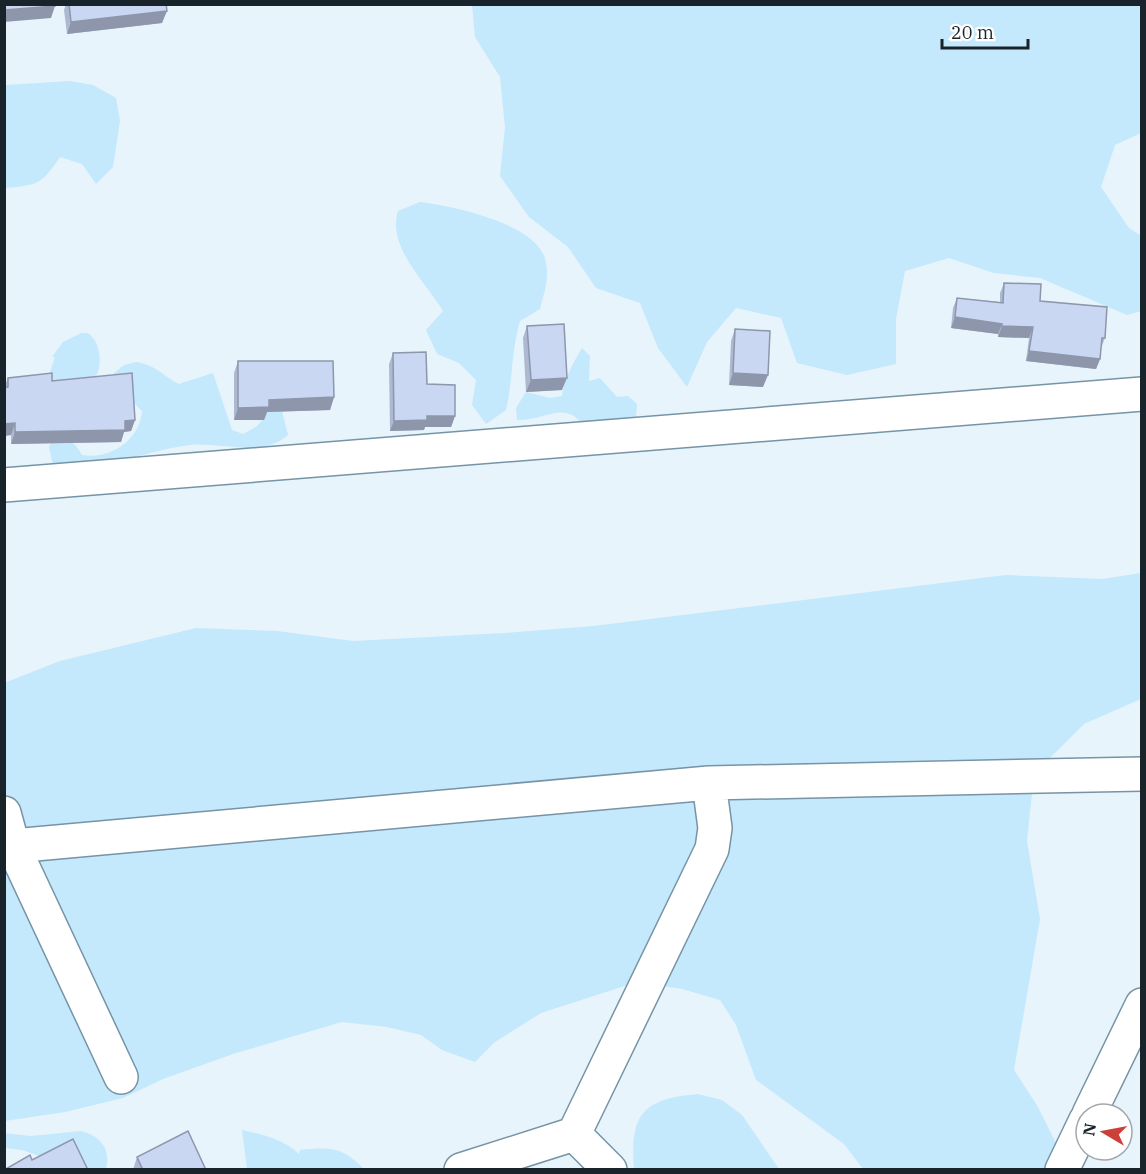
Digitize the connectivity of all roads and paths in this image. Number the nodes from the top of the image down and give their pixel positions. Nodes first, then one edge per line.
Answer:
1 (1142, 393) edge
2 (4, 485) edge
3 (1142, 774) edge
4 (709, 783) junction
5 (4, 813) edge
6 (13, 846) junction
7 (1142, 1005) edge
8 (121, 1077) dead end
9 (1095, 1102) edge
10 (574, 1134) junction
11 (1074, 1145) edge
12 (460, 1170) edge
13 (610, 1170) edge
14 (1062, 1170) edge

1 - 2 street
3 - 4 street
4 - 6 street
4 - 10 street
5 - 6 street
6 - 8 street
7 - 9 street
10 - 12 street
10 - 13 street
11 - 14 street

